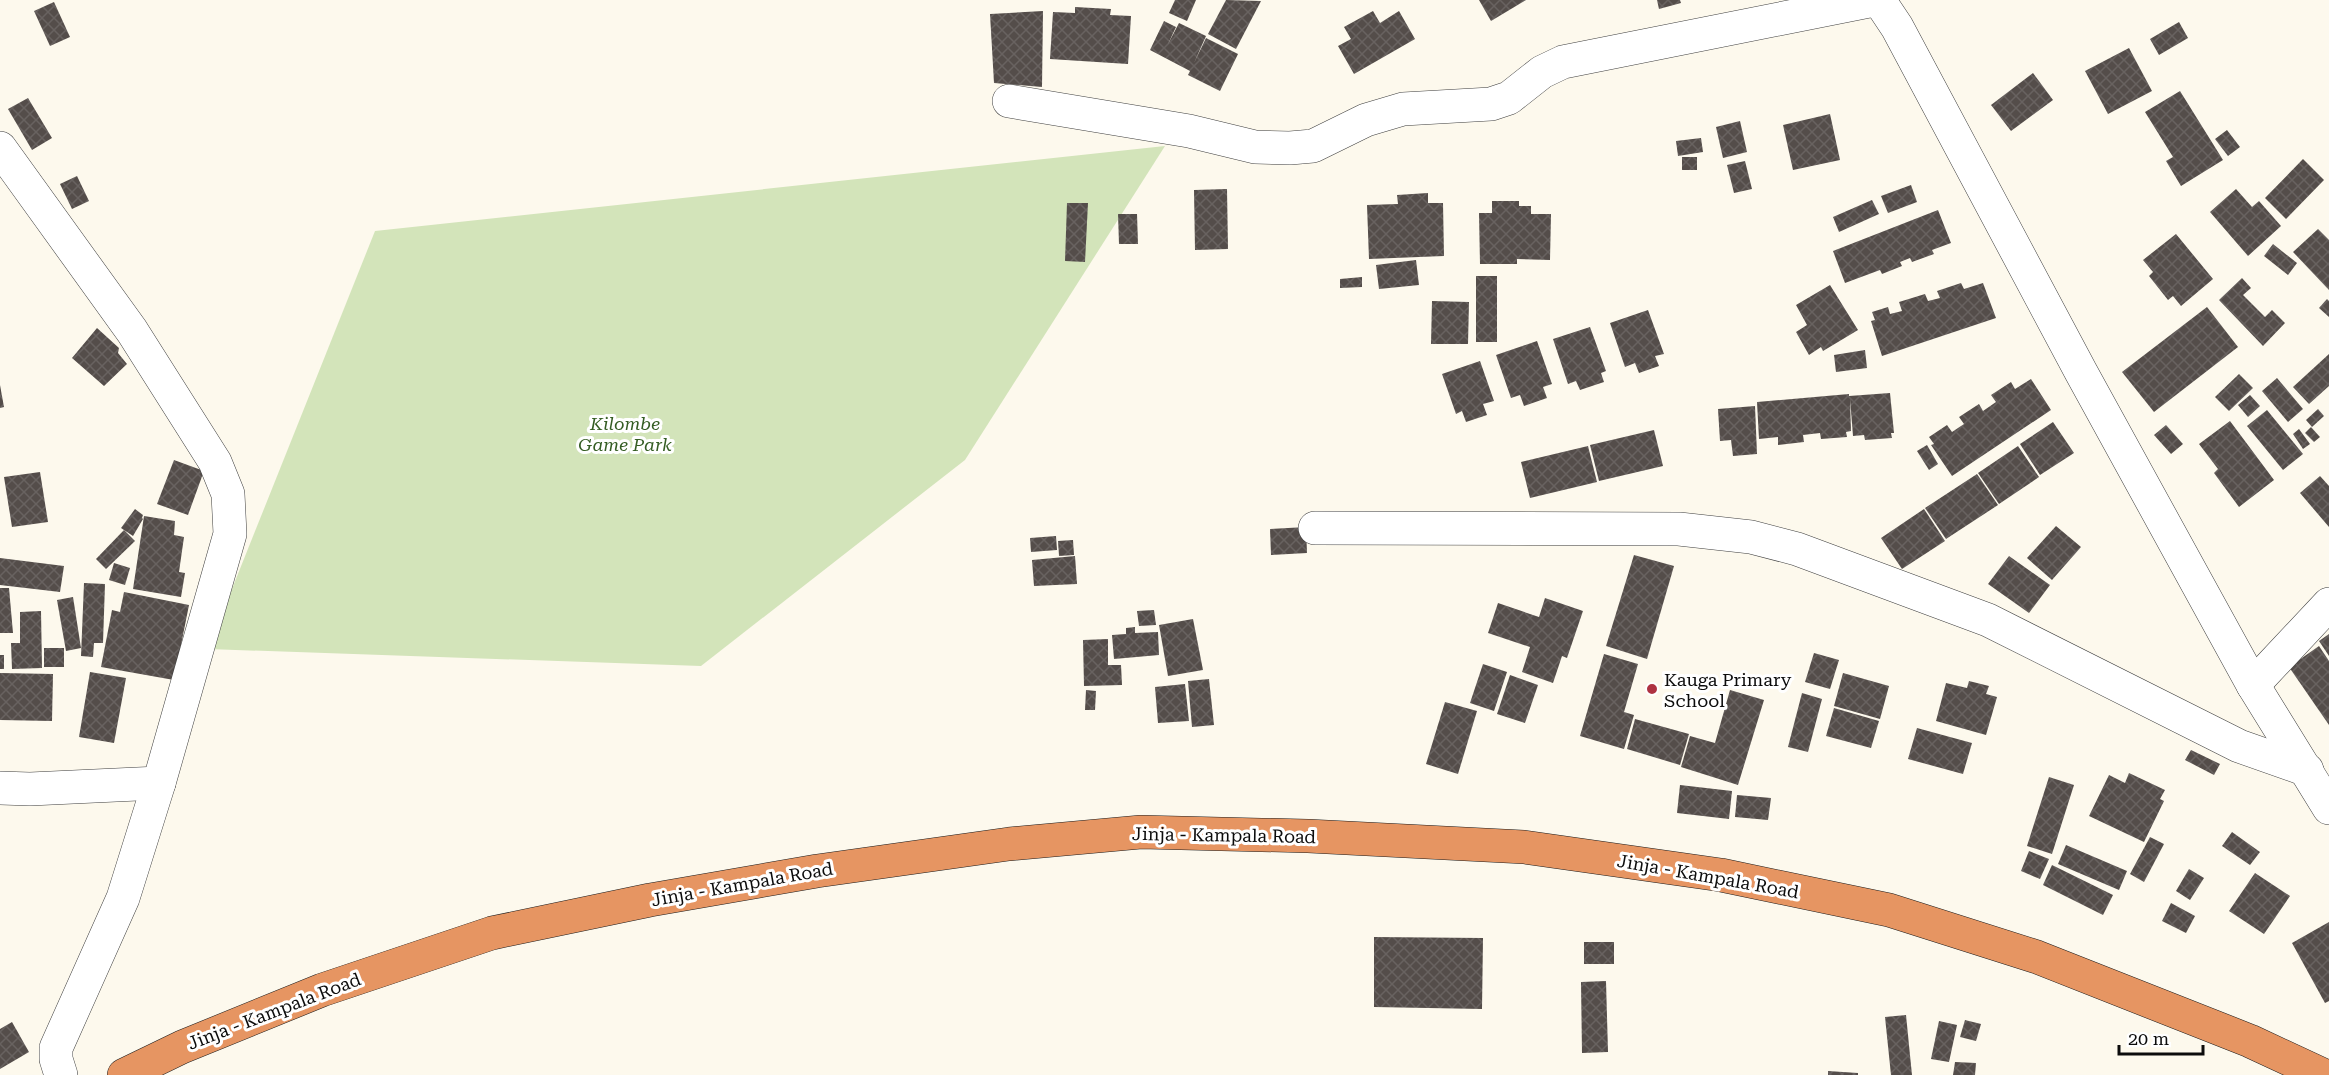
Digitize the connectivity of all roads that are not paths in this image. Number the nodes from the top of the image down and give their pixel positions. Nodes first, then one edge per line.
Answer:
1 (1876, 0) edge
2 (1009, 101) dead end
3 (0, 148) edge
4 (1315, 528) dead end
5 (2329, 604) edge
6 (2253, 685) junction
7 (159, 783) junction
8 (0, 788) edge
9 (2322, 791) edge
10 (61, 1075) edge
11 (124, 1075) edge
12 (2323, 1075) edge

1 - 2 street
1 - 6 street
3 - 7 street
4 - 9 street
5 - 6 street
6 - 9 street
7 - 8 street
7 - 10 street
11 - 12 highway, Jinja - Kampala Road

